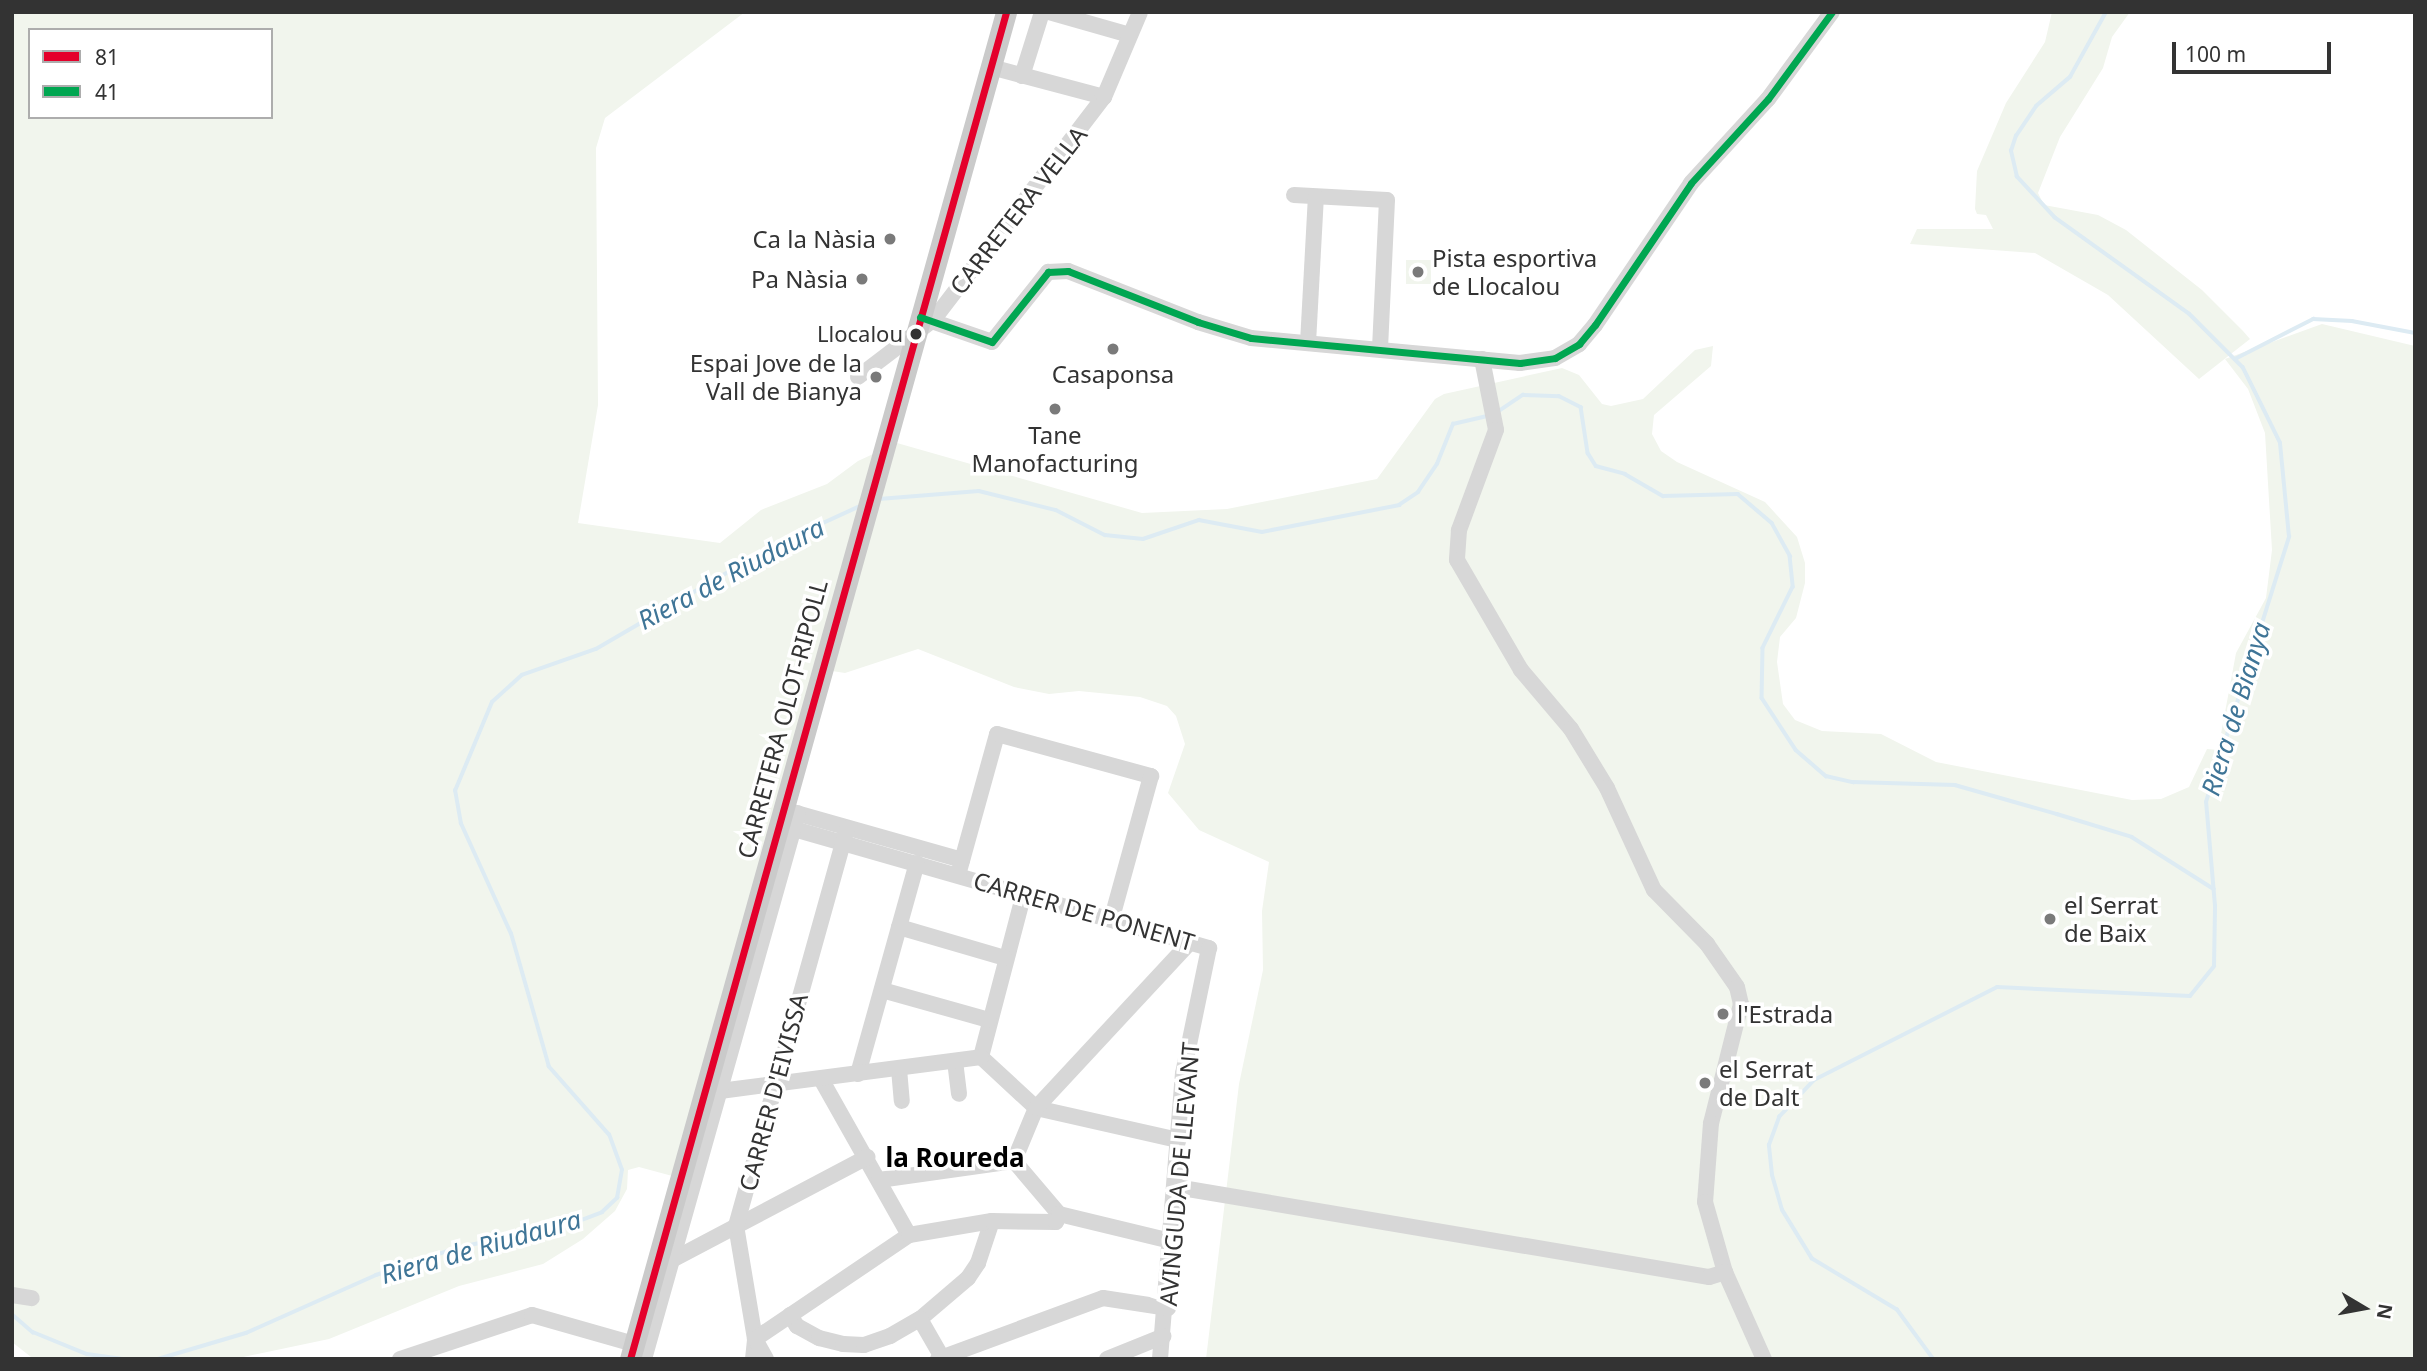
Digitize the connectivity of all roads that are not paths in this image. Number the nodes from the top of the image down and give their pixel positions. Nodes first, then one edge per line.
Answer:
1 (1006, 12) edge
2 (1042, 12) edge
3 (1049, 12) edge
4 (1140, 12) edge
5 (1832, 12) edge
6 (1130, 35) junction
7 (991, 67) junction
8 (1023, 76) junction
9 (1104, 97) junction
10 (1294, 195) dead end
11 (1316, 197) junction
12 (927, 318) junction
13 (914, 338) junction
14 (1308, 343) junction
15 (1380, 349) junction
16 (1482, 359) junction
17 (858, 377) dead end
18 (796, 817) junction
19 (845, 835) junction
20 (917, 863) junction
21 (960, 867) junction
22 (1024, 892) junction
23 (1112, 918) junction
24 (899, 927) junction
25 (1190, 942) junction
26 (1209, 948) joint
27 (1005, 958) junction
28 (882, 990) junction
29 (989, 1020) junction
30 (981, 1056) junction
31 (955, 1061) junction
32 (899, 1069) junction
33 (858, 1073) junction
34 (821, 1079) junction
35 (774, 1085) junction
36 (720, 1091) junction
37 (959, 1094) dead end
38 (902, 1101) dead end
39 (1036, 1108) junction
40 (1178, 1140) junction
41 (867, 1157) junction
42 (1014, 1161) junction
43 (879, 1180) junction
44 (1176, 1187) junction
45 (1059, 1214) junction
46 (992, 1220) junction
47 (736, 1226) junction
48 (909, 1235) junction
49 (1171, 1241) junction
50 (672, 1260) junction
51 (1725, 1272) junction
52 (14, 1295) edge
53 (32, 1298) dead end
54 (1168, 1308) junction
55 (790, 1315) junction
56 (920, 1320) junction
57 (1164, 1336) junction
58 (755, 1339) junction
59 (636, 1354) edge
60 (941, 1358) edge
61 (400, 1359) edge
62 (753, 1359) edge
63 (766, 1359) edge
64 (1107, 1359) edge
65 (1160, 1359) edge
66 (1764, 1359) edge

1 - 7 main road, CARRETERA OLOT-RIPOLL
2 - 8 street
3 - 6 street
4 - 6 street, CARRETERA VELLA
5 - 16 street
6 - 9 street, CARRETERA VELLA
7 - 8 street
7 - 12 main road, CARRETERA OLOT-RIPOLL
8 - 9 street
9 - 12 street, CARRETERA VELLA
10 - 11 street
11 - 14 street
11 - 15 street
12 - 13 main road, CARRETERA OLOT-RIPOLL
12 - 14 street
13 - 17 street
13 - 18 main road, CARRETERA OLOT-RIPOLL
14 - 15 street
15 - 16 street
16 - 51 street
18 - 19 street, CARRER DE PONENT
18 - 36 street
18 - 59 main road, CARRETERA OLOT-RIPOLL
19 - 20 street, CARRER DE PONENT
19 - 21 street, CARRER DE PONENT
19 - 35 street, CARRER D'EIVISSA
20 - 21 street, CARRER DE PONENT
20 - 24 street
21 - 22 street, CARRER DE PONENT
21 - 23 street
22 - 23 street, CARRER DE PONENT
22 - 27 street
23 - 25 street, CARRER DE PONENT
24 - 27 street
24 - 28 street
25 - 26 street, CARRER DE PONENT
25 - 39 street
26 - 40 street, AVINGUDA DE LLEVANT
27 - 29 street
28 - 29 street
28 - 33 street
29 - 30 street
30 - 31 street
30 - 39 street
31 - 32 street
31 - 37 street
32 - 33 street
32 - 38 street
33 - 34 street
34 - 35 street
34 - 41 street
35 - 36 street
35 - 47 street, CARRER D'EIVISSA
36 - 50 street
39 - 40 street
39 - 42 street
40 - 44 street, AVINGUDA DE LLEVANT
41 - 43 street
41 - 47 street
42 - 43 street
42 - 45 street
43 - 48 street
44 - 49 street, AVINGUDA DE LLEVANT
44 - 51 street
45 - 46 street
45 - 49 street
46 - 48 street
46 - 56 street
47 - 50 street
47 - 58 street, CARRER D'EIVISSA
48 - 55 street
49 - 54 street, AVINGUDA DE LLEVANT
50 - 59 street
51 - 66 street
52 - 53 street
54 - 57 street, AVINGUDA DE LLEVANT
54 - 60 street
55 - 56 street
55 - 58 street
56 - 60 street
57 - 64 street
57 - 65 street, AVINGUDA DE LLEVANT
58 - 62 street, CARRER D'EIVISSA
58 - 63 street
59 - 61 street

